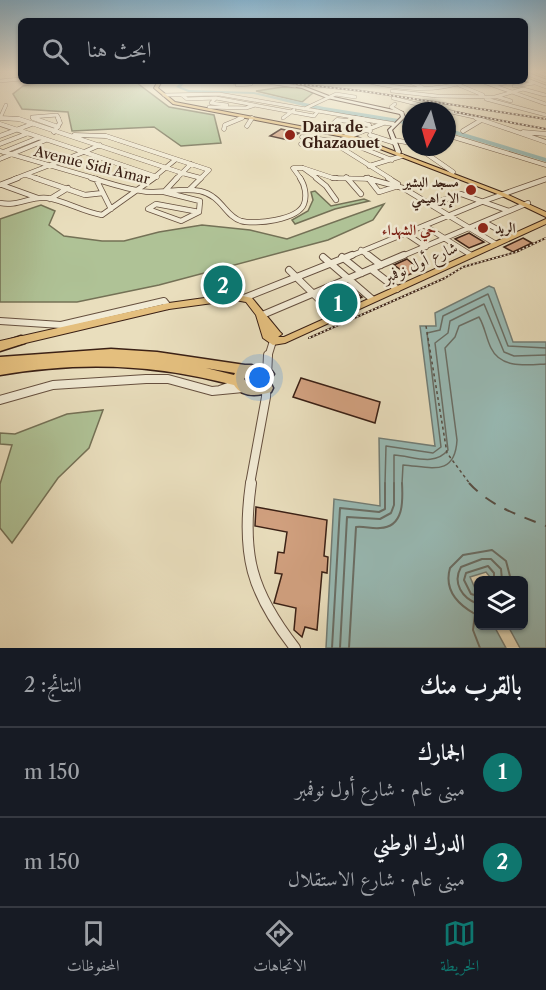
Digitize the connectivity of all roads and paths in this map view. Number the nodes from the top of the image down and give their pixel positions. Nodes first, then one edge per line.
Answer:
1 (172, 101) edge
2 (213, 101) edge
3 (233, 101) edge
4 (234, 101) edge
5 (258, 101) edge
6 (317, 101) edge
7 (493, 101) edge
8 (533, 101) edge
9 (348, 102) edge
10 (395, 104) dead end
11 (226, 105) junction
12 (255, 105) junction
13 (0, 106) edge
14 (6, 106) junction
15 (209, 107) dead end
16 (246, 108) junction
17 (297, 108) junction
18 (305, 108) junction
19 (523, 108) junction
20 (0, 110) edge
21 (293, 111) junction
22 (318, 111) junction
23 (456, 113) edge
24 (402, 114) edge
25 (402, 115) edge
26 (546, 115) edge
27 (239, 116) junction
28 (402, 116) edge
29 (32, 117) junction
30 (352, 117) junction
31 (0, 118) edge
32 (17, 119) junction
33 (255, 119) junction
34 (483, 119) junction
35 (349, 121) junction
36 (282, 122) junction
37 (385, 123) junction
38 (394, 123) junction
39 (32, 124) junction
40 (369, 125) dead end
41 (0, 126) edge
42 (247, 126) dead end
43 (58, 127) junction
44 (353, 128) dead end
45 (224, 129) dead end
46 (16, 130) junction
47 (464, 131) dead end
48 (54, 132) junction
49 (521, 132) junction
50 (370, 133) junction
51 (27, 134) junction
52 (546, 135) edge
53 (69, 136) junction
54 (302, 137) dead end
55 (39, 138) junction
56 (354, 138) junction
57 (456, 138) edge
58 (0, 140) edge
59 (46, 140) junction
60 (6, 142) junction
61 (337, 142) junction
62 (546, 142) edge
63 (301, 144) dead end
64 (101, 145) junction
65 (377, 145) junction
66 (17, 146) junction
67 (402, 147) edge
68 (24, 149) junction
69 (366, 150) junction
70 (396, 150) junction
71 (1, 152) edge
72 (84, 152) junction
73 (11, 154) junction
74 (430, 156) edge
75 (0, 159) edge
76 (175, 160) junction
77 (392, 160) junction
78 (191, 164) junction
79 (546, 165) edge
80 (49, 166) junction
81 (369, 166) junction
82 (165, 168) junction
83 (303, 168) junction
84 (453, 172) junction
85 (182, 173) junction
86 (26, 175) junction
87 (156, 177) junction
88 (346, 177) junction
89 (201, 178) junction
90 (368, 178) junction
91 (96, 179) junction
92 (546, 179) edge
93 (1, 185) edge
94 (400, 187) junction
95 (68, 188) junction
96 (139, 190) junction
97 (189, 190) junction
98 (164, 192) junction
99 (103, 193) junction
100 (504, 193) junction
101 (361, 194) dead end
102 (183, 197) junction
103 (38, 198) junction
104 (50, 199) junction
105 (336, 200) dead end
106 (484, 201) junction
107 (0, 203) edge
108 (431, 204) junction
109 (526, 204) junction
110 (111, 209) junction
111 (509, 211) junction
112 (198, 212) junction
113 (546, 216) edge
114 (450, 217) junction
115 (484, 222) junction
116 (425, 226) junction
117 (470, 228) junction
118 (405, 233) junction
119 (508, 235) junction
120 (446, 239) junction
121 (494, 244) junction
122 (426, 248) junction
123 (361, 250) junction
124 (470, 255) junction
125 (323, 257) dead end
126 (342, 257) junction
127 (329, 262) junction
128 (381, 265) junction
129 (371, 269) junction
130 (289, 270) dead end
131 (362, 273) junction
132 (295, 276) junction
133 (348, 279) junction
134 (395, 287) junction
135 (312, 294) junction
136 (241, 297) junction
137 (371, 298) junction
138 (169, 306) junction
139 (260, 314) junction
140 (335, 315) junction
141 (0, 321) edge
142 (21, 340) joint
143 (281, 340) junction
144 (0, 346) edge
145 (0, 361) edge
146 (0, 370) edge
147 (245, 370) junction
148 (268, 374) junction
149 (248, 386) junction
150 (0, 400) edge
151 (295, 648) edge

1 - 27 main road
2 - 11 street
3 - 11 street
4 - 12 street
5 - 17 street
6 - 18 street
7 - 19 street
8 - 19 street
9 - 25 main road
10 - 24 street
11 - 15 street
11 - 16 street
12 - 16 street
12 - 21 street
13 - 14 street
14 - 20 street
14 - 31 street
16 - 27 street
17 - 18 street
17 - 21 street
18 - 22 street
19 - 26 street
21 - 22 street
21 - 36 street
22 - 30 street
23 - 34 street
27 - 33 main road
27 - 45 street
28 - 38 main road
29 - 32 street
29 - 43 street
29 - 43 street
30 - 35 street
30 - 37 street
31 - 32 street
32 - 39 street
33 - 36 main road
33 - 42 street
34 - 47 street
34 - 49 street
35 - 40 street
35 - 56 street
36 - 56 main road
37 - 38 street
37 - 50 street
38 - 70 main road
39 - 46 street
39 - 48 street
41 - 46 street
43 - 48 street
44 - 50 street
46 - 51 street
46 - 58 street
48 - 53 street
49 - 52 street
49 - 62 street
50 - 56 street
50 - 70 street
51 - 55 street
51 - 60 street
53 - 64 street
53 - 76 street
54 - 61 street
55 - 59 street
55 - 66 street
56 - 61 street
56 - 65 main road
56 - 69 street
57 - 79 street
58 - 60 street
59 - 68 street
59 - 72 street
60 - 66 street
61 - 63 street
61 - 81 street
64 - 72 street
64 - 82 street
65 - 69 street
65 - 70 main road
66 - 68 street
66 - 71 street
67 - 70 street
68 - 73 street
69 - 77 street
70 - 77 street
70 - 84 main road
70 - 100 main road
71 - 73 street, Avenue Sidi Amar
72 - 80 street
72 - 87 street
73 - 75 street
73 - 80 street, Avenue Sidi Amar
74 - 84 street
76 - 78 street
76 - 82 street
77 - 81 street
78 - 85 street
78 - 89 street
80 - 86 street
80 - 91 street, Avenue Sidi Amar
81 - 94 street
82 - 85 street
82 - 87 street
83 - 88 street
83 - 97 street, Avenue Sidi Amar
83 - 105 street
84 - 100 main road
85 - 89 street
85 - 98 street
86 - 93 street
86 - 95 street
87 - 96 street
88 - 90 street
88 - 101 street
89 - 97 street
90 - 94 street
90 - 94 street
91 - 96 street, Avenue Sidi Amar
91 - 99 street
92 - 100 street
93 - 103 street
94 - 108 street
95 - 99 street
95 - 104 street
96 - 98 street, Avenue Sidi Amar
96 - 110 street
97 - 98 street, Avenue Sidi Amar
97 - 102 street
98 - 102 street
99 - 110 street
100 - 106 street
100 - 109 main road
102 - 112 street
103 - 104 street
103 - 107 street
104 - 110 street
106 - 108 street
106 - 111 street
106 - 114 street
108 - 114 street
109 - 111 street
109 - 113 main road
111 - 115 street
112 - 112 street
113 - 119 main road, شارع أول نوفمبر
113 - 121 main road, شارع أول نوفمبر
114 - 116 street
114 - 117 street
115 - 117 street
115 - 119 street
116 - 118 street
116 - 120 street
117 - 120 street
117 - 121 street
118 - 122 street
118 - 123 street
119 - 121 main road, شارع أول نوفمبر
120 - 122 street
120 - 124 street
121 - 124 main road, شارع أول نوفمبر
122 - 128 street
123 - 126 street
123 - 128 street
124 - 134 main road, شارع أول نوفمبر
125 - 127 street
126 - 127 street
126 - 131 street
127 - 132 street
127 - 133 street
128 - 129 street
129 - 131 street
129 - 134 street
130 - 132 street
131 - 133 street
132 - 135 street
132 - 136 street
133 - 135 street
133 - 137 street
134 - 137 main road, شارع أول نوفمبر
135 - 139 street
135 - 140 street
136 - 138 main road
136 - 139 main road
137 - 140 main road, شارع أول نوفمبر
138 - 141 street
138 - 142 main road
139 - 143 main road
140 - 143 main road, شارع أول نوفمبر
142 - 144 highway
143 - 148 street
145 - 147 highway
146 - 149 highway
147 - 148 highway
147 - 149 highway
148 - 149 street
149 - 150 street
149 - 151 street

